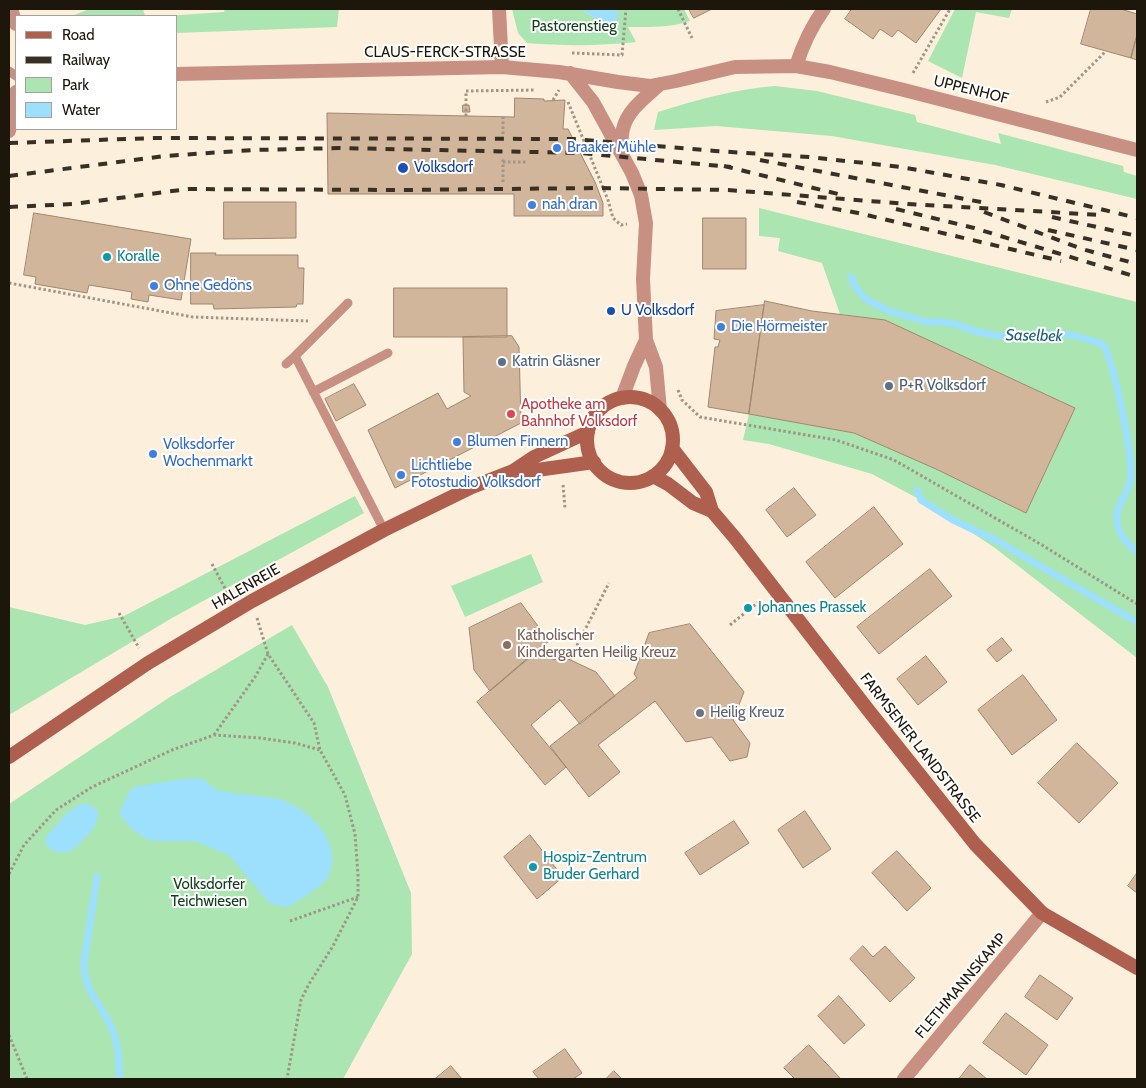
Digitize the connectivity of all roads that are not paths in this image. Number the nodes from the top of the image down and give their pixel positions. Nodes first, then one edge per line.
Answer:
1 (11, 9) edge
2 (499, 9) edge
3 (824, 9) edge
4 (15, 21) edge
5 (796, 66) junction
6 (502, 67) junction
7 (565, 72) junction
8 (178, 74) edge
9 (660, 84) junction
10 (15, 98) edge
11 (9, 131) edge
12 (1137, 150) edge
13 (622, 152) junction
14 (348, 303) dead end
15 (646, 340) junction
16 (388, 352) dead end
17 (295, 356) junction
18 (286, 364) dead end
19 (313, 392) junction
20 (622, 398) junction
21 (660, 410) junction
22 (588, 432) junction
23 (672, 448) junction
24 (594, 462) junction
25 (513, 471) junction
26 (653, 476) junction
27 (712, 511) junction
28 (384, 530) junction
29 (9, 757) edge
30 (1042, 912) junction
31 (1137, 968) edge
32 (904, 1079) edge

1 - 4 street
2 - 6 street
3 - 5 street
5 - 9 street, CLAUS-FERCK-STRASSE
5 - 12 street, UPPENHOF
6 - 7 street, CLAUS-FERCK-STRASSE
6 - 8 street, CLAUS-FERCK-STRASSE
7 - 9 street, CLAUS-FERCK-STRASSE
7 - 13 street
9 - 13 street
10 - 11 street
13 - 15 street
14 - 17 lane
15 - 20 street
15 - 21 street
16 - 19 lane
17 - 18 lane
17 - 19 lane
19 - 28 lane
20 - 21 main road
20 - 22 main road
21 - 23 main road
22 - 24 main road
22 - 25 main road, HALENREIE
23 - 26 main road
23 - 27 main road, FARMSENER LANDSTRASSE
24 - 25 main road, HALENREIE
24 - 26 main road
25 - 28 main road, HALENREIE
26 - 27 main road, FARMSENER LANDSTRASSE
27 - 30 main road, FARMSENER LANDSTRASSE
28 - 29 main road, HALENREIE
30 - 31 main road, FARMSENER LANDSTRASSE
30 - 32 street, FLETHMANNSKAMP

